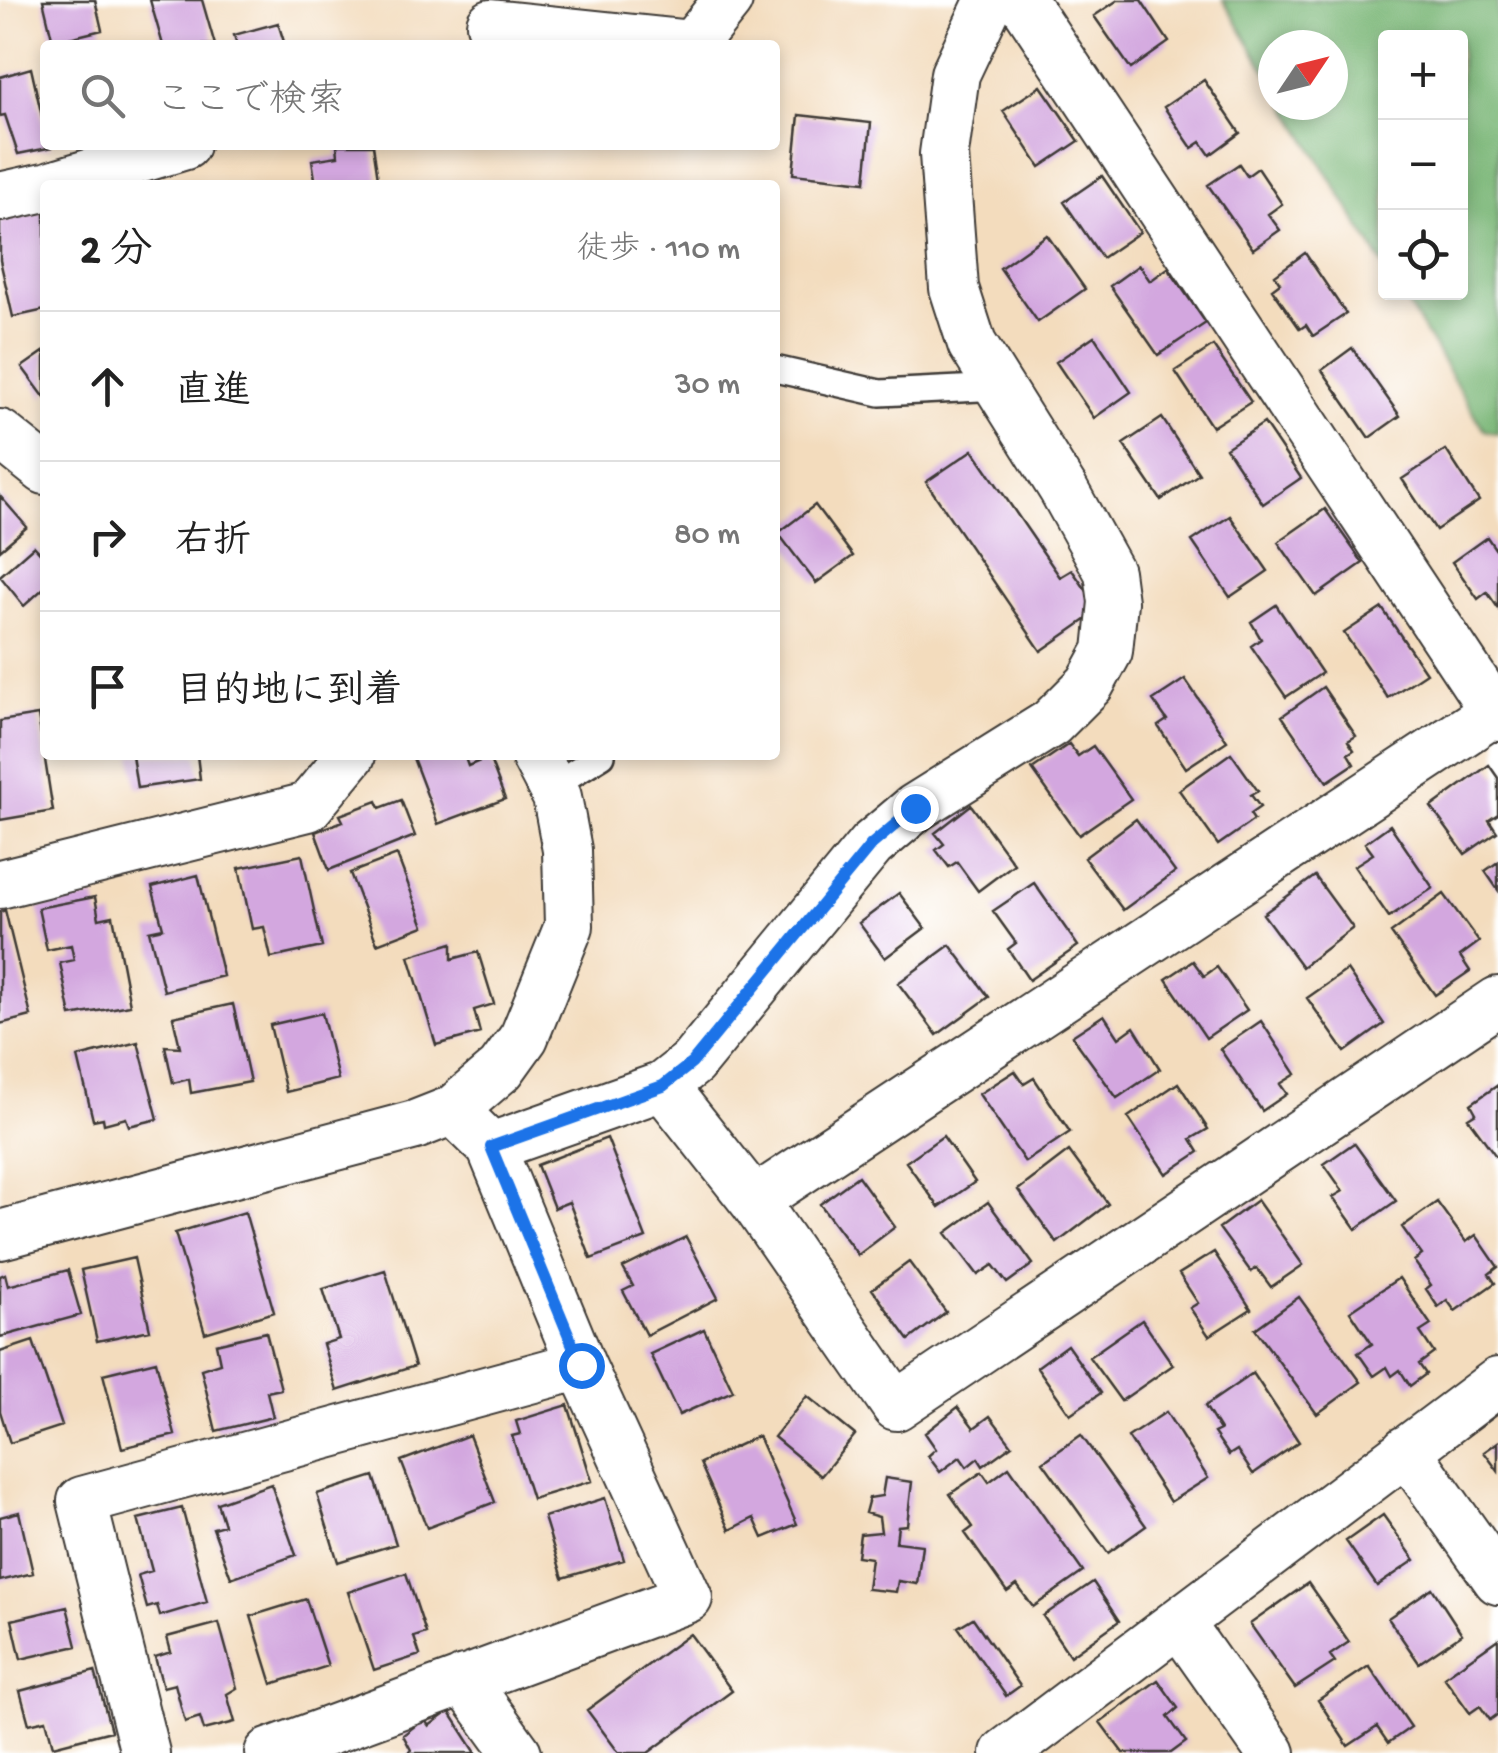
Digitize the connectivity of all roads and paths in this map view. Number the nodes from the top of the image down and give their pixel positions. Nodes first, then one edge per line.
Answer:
1 (728, 0) edge
2 (990, 0) edge
3 (1022, 0) edge
4 (492, 23) edge
5 (654, 40) edge
6 (695, 40) edge
7 (169, 150) edge
8 (75, 180) edge
9 (40, 189) edge
10 (0, 197) edge
11 (780, 370) edge
12 (1000, 388) junction
13 (0, 434) edge
14 (40, 466) edge
15 (1496, 714) edge
16 (347, 760) edge
17 (584, 760) edge
18 (543, 771) edge
19 (0, 884) edge
20 (1498, 1001) edge
21 (663, 1086) junction
22 (453, 1110) junction
23 (491, 1147) junction
24 (754, 1201) junction
25 (0, 1235) edge
26 (581, 1365) junction
27 (1498, 1382) edge
28 (1406, 1450) junction
29 (1498, 1580) edge
30 (1180, 1624) junction
31 (464, 1680) junction
32 (146, 1753) edge
33 (270, 1753) edge
34 (518, 1753) edge
35 (1005, 1753) edge
36 (1270, 1753) edge

1 - 6 street
2 - 12 street
3 - 15 street
4 - 5 street
7 - 8 street
9 - 10 street
11 - 12 lane
12 - 21 street
13 - 14 street
15 - 24 street
16 - 19 street
17 - 18 lane
18 - 22 street
20 - 24 street
21 - 23 street
21 - 24 street
22 - 23 street
22 - 25 street
23 - 26 street
26 - 31 street
26 - 32 street
27 - 28 street
28 - 29 street
28 - 30 street
30 - 35 street
30 - 36 street
31 - 33 street
31 - 34 street

